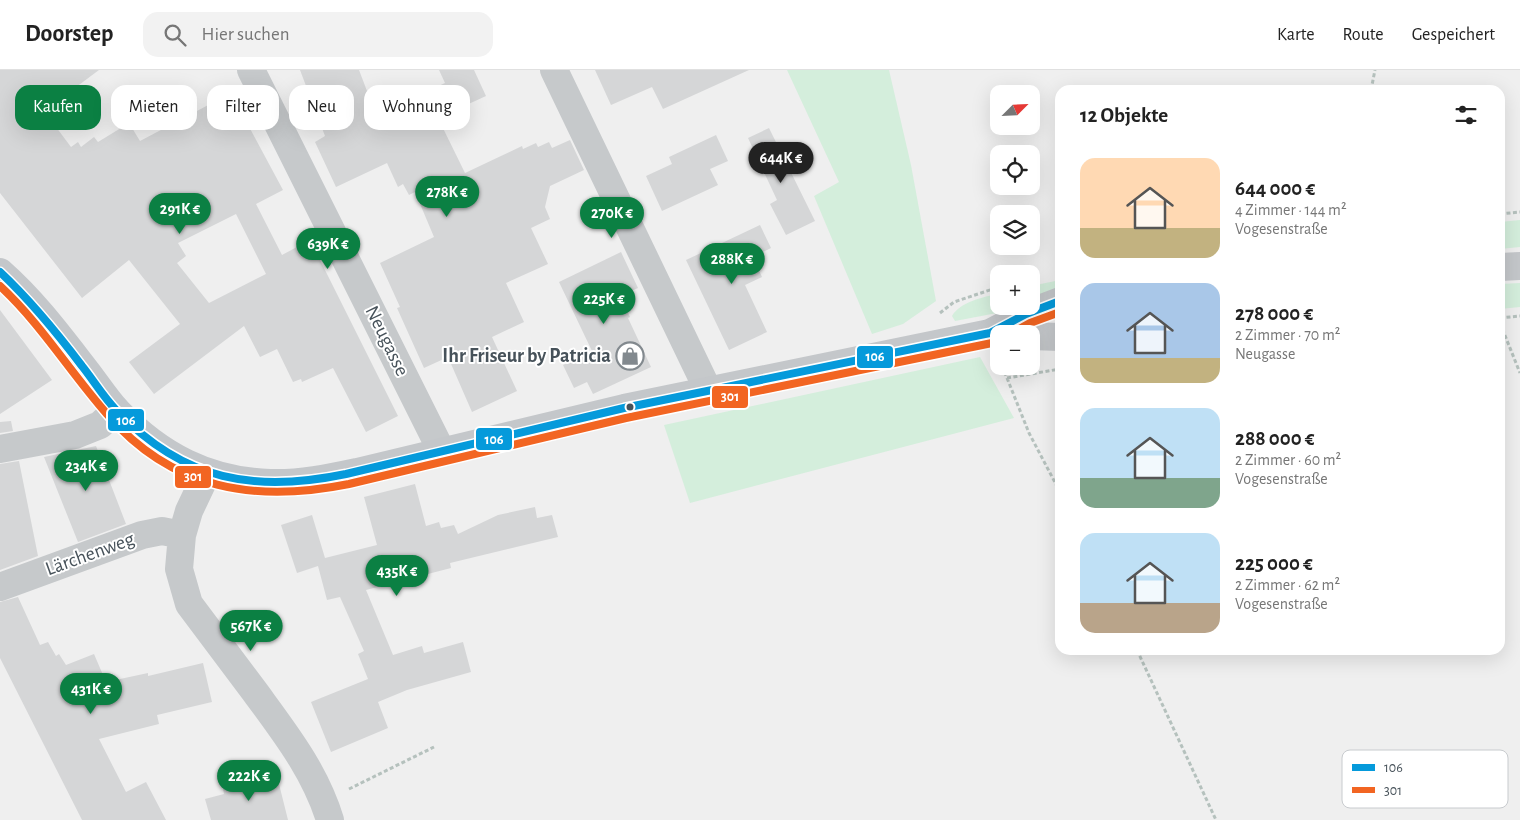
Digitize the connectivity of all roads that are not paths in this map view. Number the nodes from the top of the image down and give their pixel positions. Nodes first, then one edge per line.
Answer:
1 (250, 70) edge
2 (554, 70) edge
3 (1520, 266) edge
4 (1505, 267) edge
5 (0, 272) edge
6 (1055, 303) edge
7 (1009, 325) edge
8 (990, 334) edge
9 (1040, 336) edge
10 (1055, 337) edge
11 (708, 390) junction
12 (116, 410) junction
13 (0, 449) edge
14 (442, 452) junction
15 (207, 473) junction
16 (182, 535) junction
17 (0, 587) edge
18 (327, 811) edge

1 - 14 street, Neugasse
2 - 11 street
3 - 4 main road
5 - 12 main road
6 - 7 main road
8 - 11 main road
9 - 10 main road
11 - 14 main road
12 - 13 street
12 - 15 main road
14 - 15 main road
15 - 16 street
16 - 17 street, Lärchenweg
16 - 18 street

